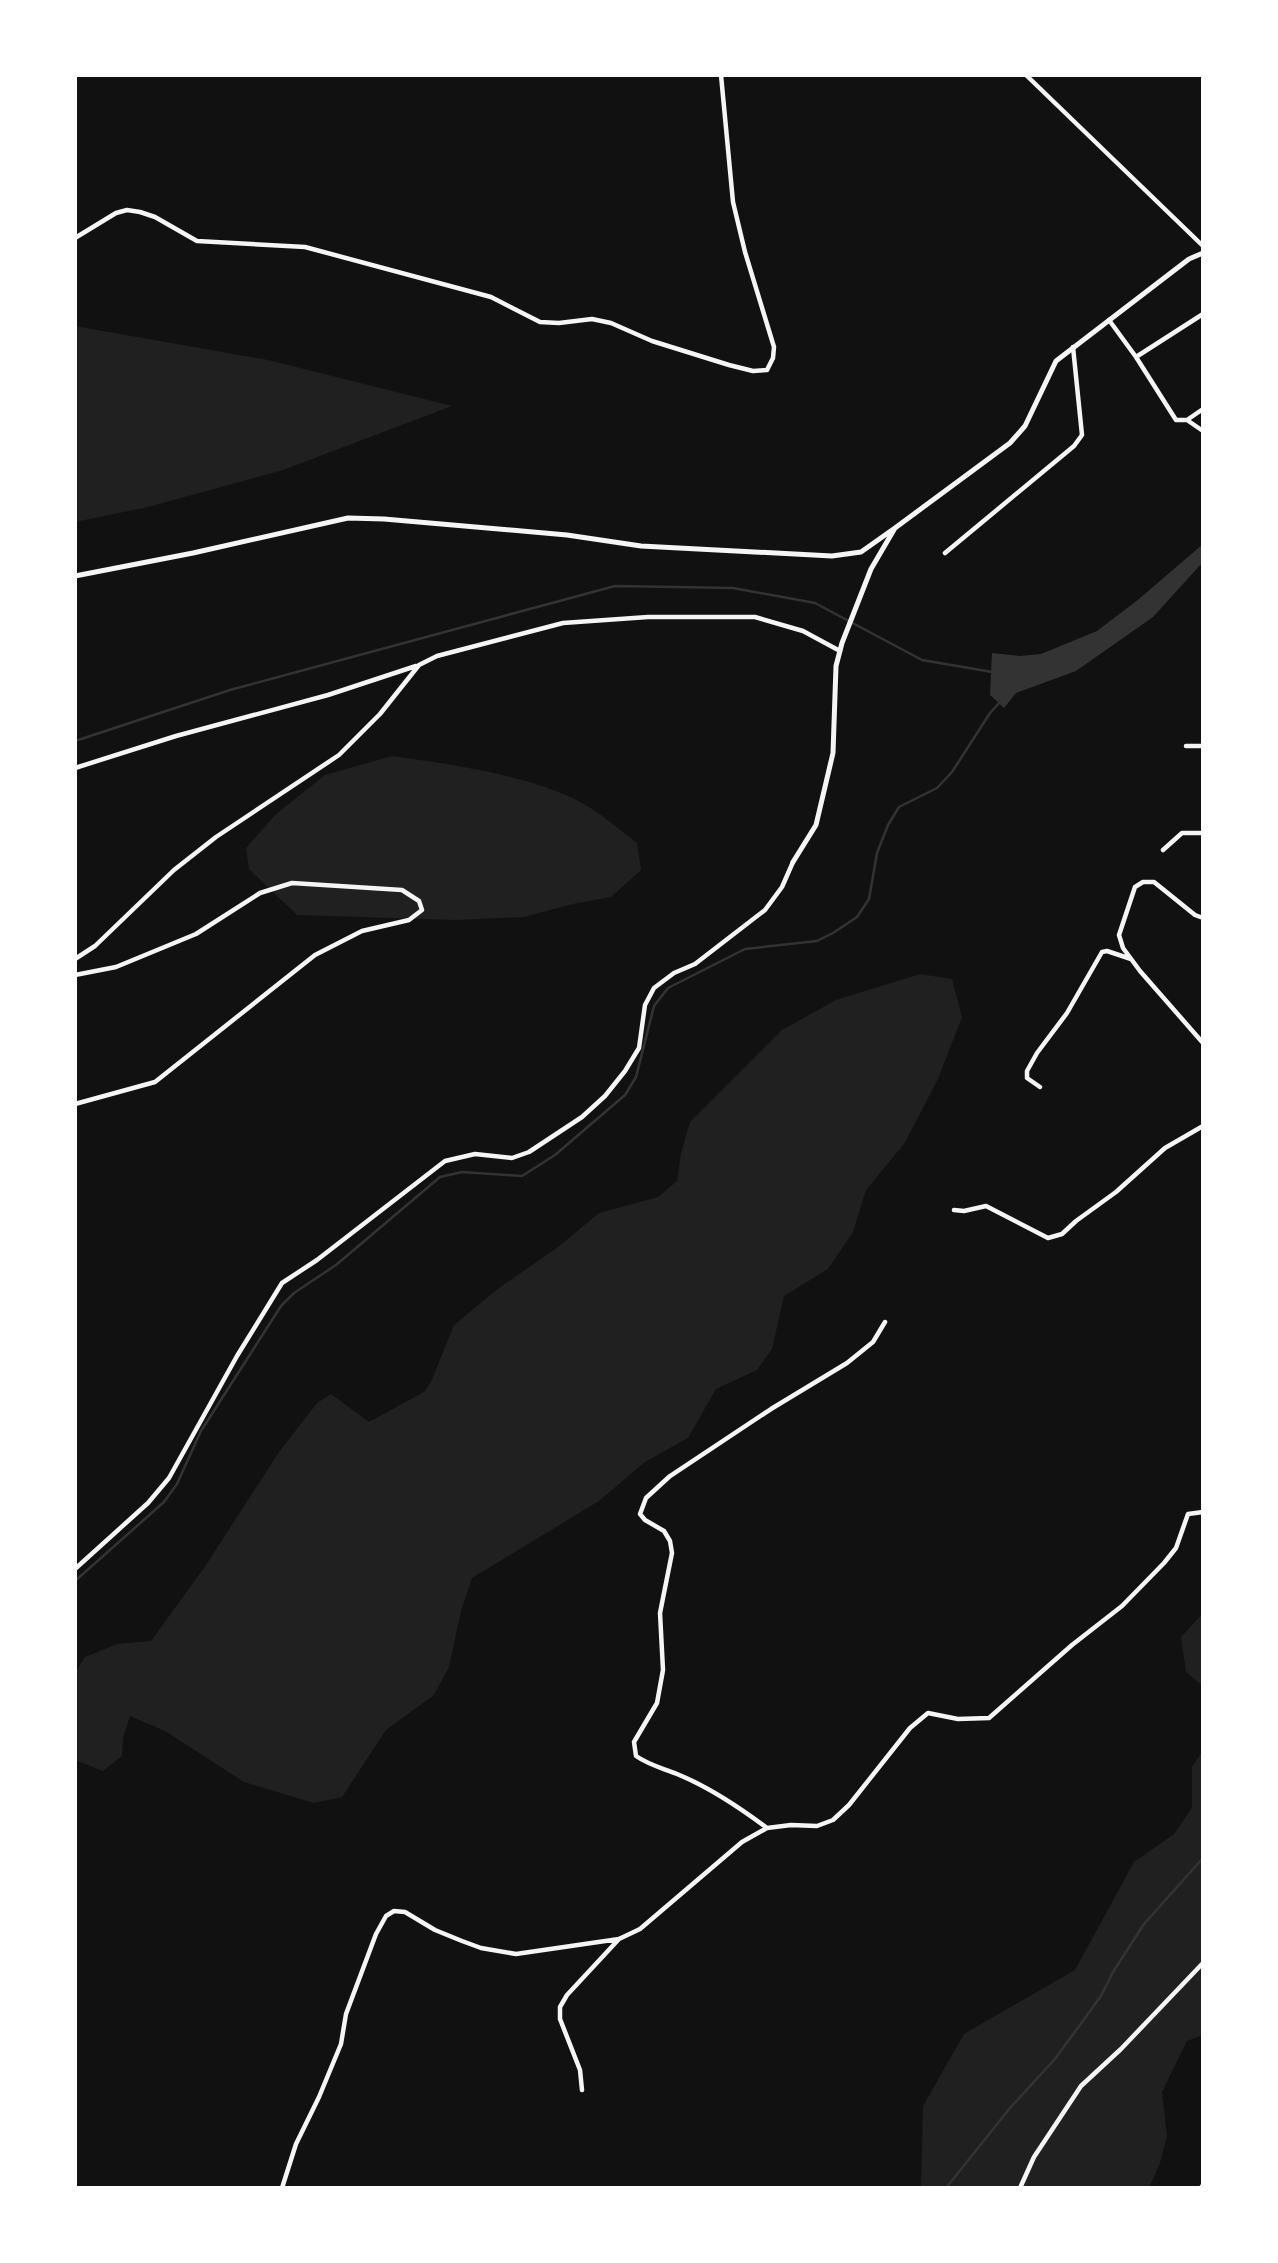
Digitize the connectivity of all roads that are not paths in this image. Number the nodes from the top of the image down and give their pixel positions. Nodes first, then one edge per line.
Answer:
1 (721, 75) edge
2 (1026, 75) edge
3 (75, 238) edge
4 (1203, 246) edge
5 (1203, 253) edge
6 (1203, 314) edge
7 (1109, 320) junction
8 (1073, 346) junction
9 (1136, 357) junction
10 (1203, 409) edge
11 (1186, 420) junction
12 (1203, 431) edge
13 (895, 528) junction
14 (945, 553) dead end
15 (75, 576) edge
16 (841, 647) junction
17 (419, 665) junction
18 (1186, 746) dead end
19 (1203, 746) edge
20 (75, 768) edge
21 (1203, 833) edge
22 (1163, 850) dead end
23 (793, 862) joint
24 (1203, 918) edge
25 (75, 959) edge
26 (1131, 959) junction
27 (75, 975) edge
28 (1203, 1043) edge
29 (1040, 1087) dead end
30 (75, 1104) edge
31 (1203, 1126) edge
32 (954, 1210) dead end
33 (885, 1322) dead end
34 (1203, 1512) edge
35 (75, 1569) edge
36 (767, 1828) junction
37 (619, 1939) junction
38 (1203, 1964) edge
39 (582, 2090) dead end
40 (282, 2188) edge
41 (1020, 2188) edge

1 - 3 street
2 - 4 street
5 - 7 street
6 - 9 street
7 - 8 street
7 - 9 street
8 - 13 street
8 - 14 street
9 - 11 street
10 - 11 street
11 - 12 street
13 - 15 street
13 - 16 street
16 - 17 street
16 - 23 street
17 - 20 street
17 - 25 street
18 - 19 street
21 - 22 street
23 - 35 street
24 - 26 street
26 - 28 street
26 - 29 street
27 - 30 street
31 - 32 street
33 - 36 street
34 - 36 street
36 - 37 street
37 - 39 street
37 - 40 street
38 - 41 street

